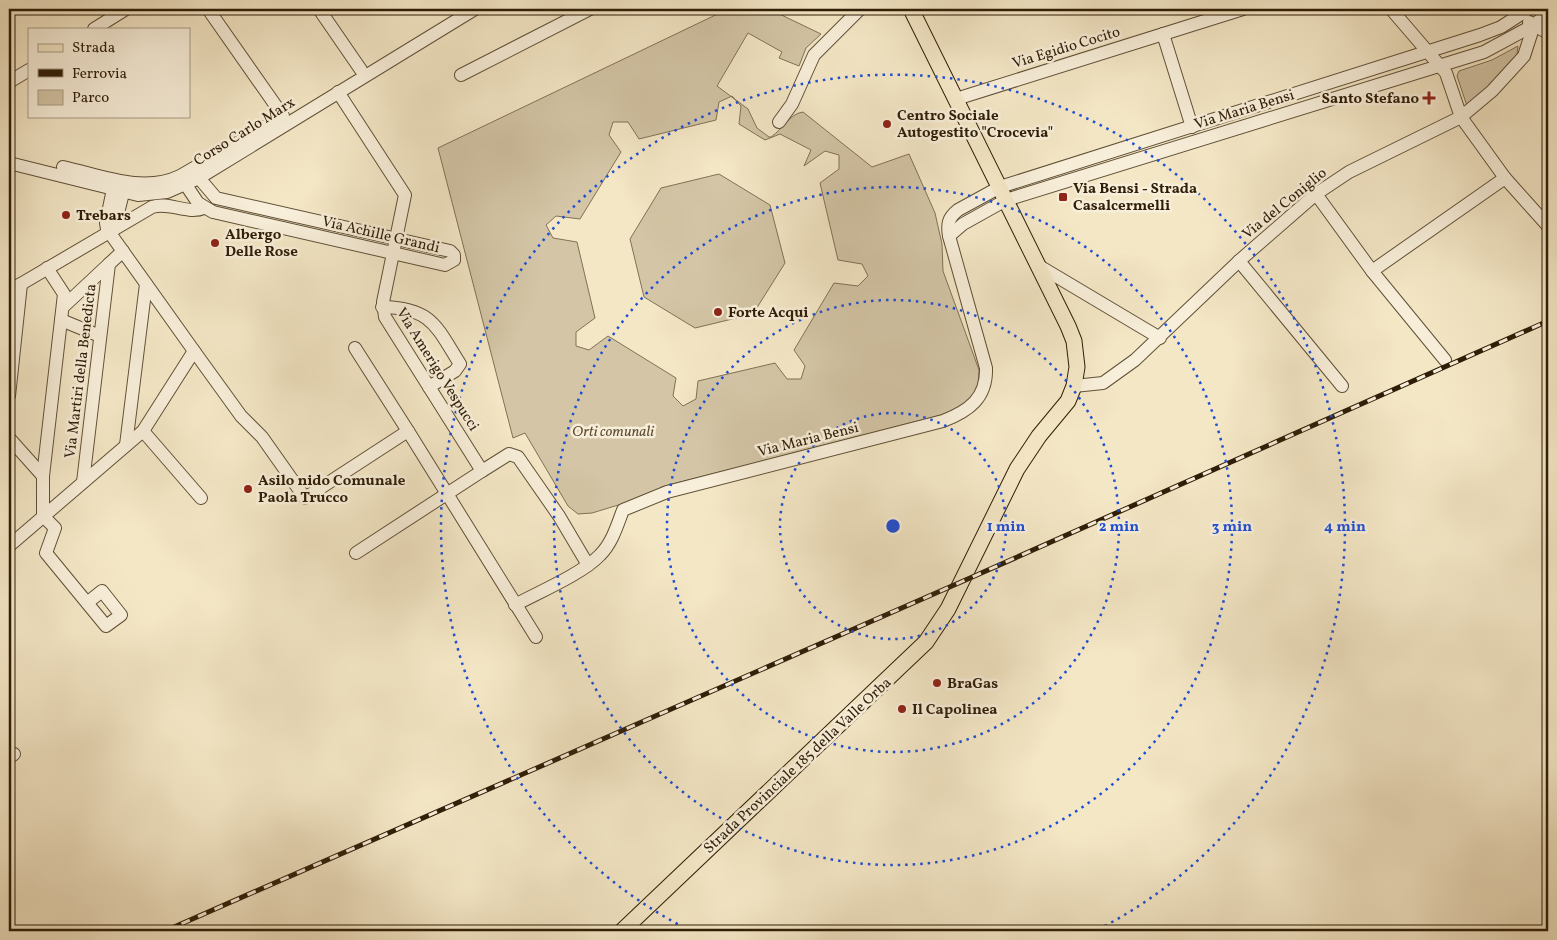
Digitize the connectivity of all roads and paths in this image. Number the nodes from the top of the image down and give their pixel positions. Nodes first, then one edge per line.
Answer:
1 (126, 9) edge
2 (208, 9) edge
3 (319, 9) edge
4 (474, 9) edge
5 (590, 9) edge
6 (860, 9) edge
7 (911, 9) edge
8 (1243, 9) edge
9 (1391, 9) edge
10 (456, 10) edge
11 (1548, 12) edge
12 (1524, 13) edge
13 (1534, 26) junction
14 (96, 28) edge
15 (1548, 33) edge
16 (1163, 34) junction
17 (1428, 52) junction
18 (1439, 66) junction
19 (361, 70) junction
20 (28, 71) edge
21 (461, 75) dead end
22 (9, 82) edge
23 (338, 92) junction
24 (956, 99) junction
25 (283, 116) junction
26 (1461, 117) junction
27 (779, 122) dead end
28 (1192, 127) junction
29 (9, 155) edge
30 (9, 163) edge
31 (1505, 178) junction
32 (190, 180) junction
33 (120, 188) junction
34 (1003, 194) junction
35 (1316, 194) junction
36 (204, 208) junction
37 (1548, 226) edge
38 (112, 231) junction
39 (396, 239) junction
40 (123, 251) junction
41 (393, 254) junction
42 (1239, 261) junction
43 (109, 264) junction
44 (1039, 266) junction
45 (47, 268) junction
46 (1372, 271) junction
47 (21, 284) junction
48 (146, 284) junction
49 (9, 291) edge
50 (63, 306) junction
51 (382, 307) junction
52 (61, 320) junction
53 (100, 336) junction
54 (1160, 338) junction
55 (355, 348) dead end
56 (194, 351) junction
57 (1445, 360) dead end
58 (1074, 386) junction
59 (1342, 386) dead end
60 (429, 387) junction
61 (9, 396) edge
62 (143, 431) junction
63 (408, 431) junction
64 (9, 438) edge
65 (126, 445) junction
66 (482, 471) junction
67 (43, 476) junction
68 (83, 482) junction
69 (447, 493) junction
70 (201, 498) dead end
71 (43, 516) junction
72 (9, 546) edge
73 (356, 553) dead end
74 (588, 565) junction
75 (87, 603) dead end
76 (515, 605) junction
77 (536, 637) dead end
78 (622, 931) edge

1 - 14 street
2 - 25 street
3 - 19 street
4 - 23 street, Corso Carlo Marx
5 - 21 street
6 - 27 street
7 - 24 main road, Strada Provinciale 185 della Valle Orba
8 - 16 street, Via Egidio Cocito
9 - 17 street
10 - 19 street, Corso Carlo Marx
11 - 13 street, Via Maria Bensi
12 - 13 street
12 - 17 street, Via Maria Bensi
13 - 15 street
13 - 18 street, Via Maria Bensi
13 - 26 street, Via del Coniglio
16 - 24 street, Via Egidio Cocito
16 - 28 street
17 - 18 street
17 - 28 street, Via Maria Bensi
18 - 26 street
18 - 34 street, Via Maria Bensi
19 - 25 street, Corso Carlo Marx
20 - 22 street
23 - 32 street, Corso Carlo Marx
23 - 39 street, Via Amerigo Vespucci
24 - 34 main road, Strada Provinciale 185 della Valle Orba
25 - 32 street, Corso Carlo Marx
26 - 31 street
26 - 35 street, Via del Coniglio
28 - 34 street, Via Maria Bensi
29 - 33 street, Corso Carlo Marx
30 - 33 street, Corso Carlo Marx
31 - 37 street
31 - 46 street
32 - 33 street, Corso Carlo Marx
32 - 36 street
32 - 39 street, Via Achille Grandi
33 - 38 street
34 - 44 main road, Strada Provinciale 185 della Valle Orba
34 - 74 street, Via Maria Bensi
35 - 42 street, Via del Coniglio
35 - 46 street
36 - 38 street, Via Achille Grandi
36 - 41 street, Via Achille Grandi
38 - 40 street
38 - 45 street, Via Achille Grandi
39 - 41 street, Via Amerigo Vespucci
39 - 41 street, Via Achille Grandi
40 - 43 street, Via Martiri della Benedicta
40 - 48 street
41 - 51 street, Via Amerigo Vespucci
42 - 54 street, Via del Coniglio
42 - 59 street
43 - 50 street, Via Martiri della Benedicta
43 - 53 street, Via Martiri della Benedicta
44 - 54 street
44 - 58 main road, Strada Provinciale 185 della Valle Orba
45 - 47 street, Via Achille Grandi
45 - 50 street, Via Martiri della Benedicta
46 - 57 street
47 - 49 street, Via Achille Grandi
47 - 61 street
48 - 56 street
48 - 65 street
50 - 52 street, Via Martiri della Benedicta
51 - 60 street, Via Amerigo Vespucci
51 - 60 street
52 - 53 street
52 - 67 street, Via Martiri della Benedicta
53 - 68 street, Via Martiri della Benedicta
54 - 58 street, Via del Coniglio
55 - 63 street
56 - 62 street, Via Martiri della Benedicta
56 - 63 street
58 - 78 main road, Strada Provinciale 185 della Valle Orba
60 - 66 street, Via Amerigo Vespucci
62 - 65 street, Via Martiri della Benedicta
62 - 70 street
63 - 69 street
64 - 67 street
65 - 68 street, Via Martiri della Benedicta
66 - 69 street
66 - 74 street
67 - 71 street, Via Martiri della Benedicta
68 - 71 street, Via Martiri della Benedicta
69 - 73 street
69 - 76 street
71 - 72 street, Via Martiri della Benedicta
71 - 75 street
74 - 76 street, Via Maria Bensi
76 - 77 street

